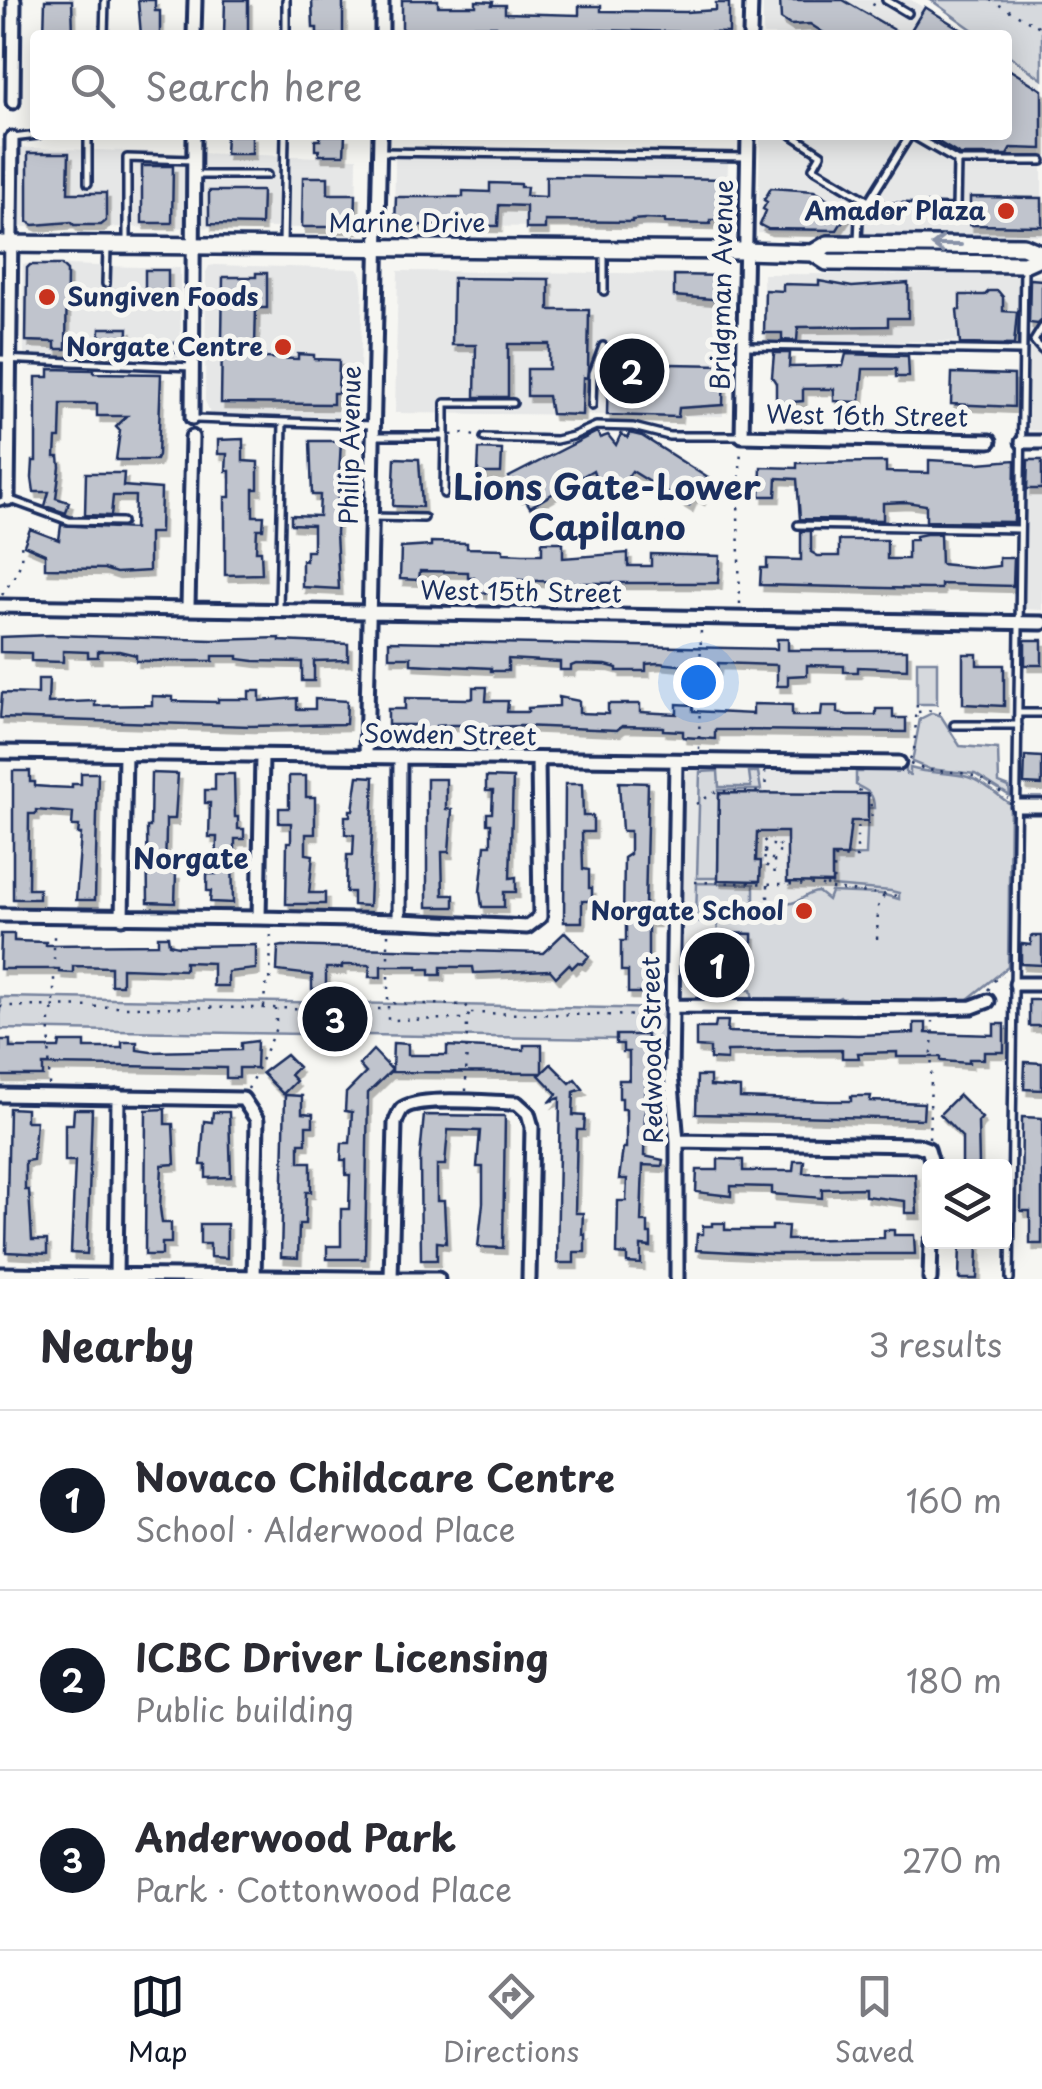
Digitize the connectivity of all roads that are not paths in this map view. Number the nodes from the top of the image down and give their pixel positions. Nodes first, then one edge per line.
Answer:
1 (14, 0) edge
2 (105, 0) edge
3 (195, 0) edge
4 (286, 0) edge
5 (382, 0) edge
6 (751, 0) edge
7 (886, 0) edge
8 (908, 13) dead end
9 (104, 30) edge
10 (194, 30) edge
11 (286, 30) edge
12 (382, 30) edge
13 (750, 30) edge
14 (12, 102) dead end
15 (88, 140) edge
16 (194, 140) edge
17 (284, 140) edge
18 (380, 140) edge
19 (748, 140) edge
20 (800, 140) edge
21 (908, 140) edge
22 (920, 140) edge
23 (8, 146) edge
24 (379, 152) junction
25 (747, 158) junction
26 (192, 160) junction
27 (957, 161) junction
28 (1042, 161) edge
29 (192, 175) junction
30 (267, 175) dead end
31 (88, 184) dead end
32 (5, 195) edge
33 (870, 202) junction
34 (5, 244) edge
35 (858, 245) junction
36 (107, 246) junction
37 (127, 246) junction
38 (192, 247) junction
39 (283, 248) junction
40 (377, 248) junction
41 (604, 250) junction
42 (746, 251) junction
43 (813, 254) junction
44 (1042, 255) edge
45 (1024, 264) junction
46 (106, 284) dead end
47 (604, 291) dead end
48 (1042, 328) edge
49 (602, 346) dead end
50 (743, 346) junction
51 (156, 348) dead end
52 (192, 348) junction
53 (1042, 350) edge
54 (1021, 351) junction
55 (4, 359) edge
56 (193, 367) junction
57 (513, 403) dead end
58 (592, 406) dead end
59 (192, 418) joint
60 (283, 422) junction
61 (373, 431) junction
62 (192, 436) dead end
63 (445, 436) junction
64 (742, 436) junction
65 (484, 438) road end
66 (990, 440) dead end
67 (1022, 442) junction
68 (1042, 442) edge
69 (444, 494) dead end
70 (4, 501) edge
71 (371, 517) junction
72 (424, 518) dead end
73 (122, 522) dead end
74 (798, 526) dead end
75 (1020, 529) junction
76 (0, 606) edge
77 (188, 606) junction
78 (279, 609) junction
79 (369, 612) junction
80 (1018, 622) junction
81 (1042, 622) edge
82 (1018, 713) junction
83 (1042, 713) edge
84 (954, 725) road end
85 (1018, 726) junction
86 (0, 752) edge
87 (125, 754) junction
88 (262, 756) junction
89 (366, 756) junction
90 (400, 757) junction
91 (538, 759) junction
92 (676, 761) junction
93 (904, 763) road end
94 (1018, 806) junction
95 (1042, 806) edge
96 (0, 915) edge
97 (122, 918) junction
98 (260, 918) junction
99 (394, 921) junction
100 (1016, 978) junction
101 (1042, 984) edge
102 (988, 1002) road end
103 (668, 1011) junction
104 (0, 1095) edge
105 (118, 1096) junction
106 (676, 1140) junction
107 (931, 1159) edge
108 (931, 1249) edge
109 (0, 1274) edge
110 (116, 1277) edge
111 (391, 1278) edge
112 (254, 1279) edge
113 (438, 1279) edge
114 (529, 1279) edge
115 (676, 1279) edge
116 (930, 1279) edge
117 (1010, 1279) edge

1 - 14 street
2 - 9 lane
3 - 10 street
4 - 11 lane
5 - 12 street
6 - 13 street
7 - 8 lane
15 - 31 lane
16 - 26 street
17 - 39 lane
18 - 24 street, Philip Avenue
19 - 25 street, Bridgman Avenue
20 - 33 lane
21 - 33 lane
22 - 27 lane
23 - 32 street
24 - 25 lane
24 - 40 street, Philip Avenue
25 - 42 street, Bridgman Avenue
26 - 29 street
26 - 37 lane
27 - 28 lane
27 - 33 lane
29 - 30 lane
29 - 38 street
32 - 34 street
33 - 35 lane
34 - 36 main road, Marine Drive
34 - 55 street
35 - 43 main road, Marine Drive
44 -> 35 main road, Marine Drive
36 - 37 main road, Marine Drive
36 - 46 lane
37 - 38 main road, Marine Drive
38 - 39 main road, Marine Drive
38 - 52 street
39 - 40 main road, Marine Drive
40 - 41 main road, Marine Drive
40 - 61 street, Philip Avenue
41 - 42 main road, Marine Drive
41 - 47 lane
42 - 43 main road, Marine Drive
42 - 50 street, Bridgman Avenue
43 - 45 main road, Marine Drive
44 - 45 main road, Marine Drive
45 - 54 lane
48 - 53 lane
49 - 58 lane
50 - 54 lane
50 - 64 street, Bridgman Avenue
51 - 52 lane
52 - 56 street
54 - 67 lane
55 - 56 lane
55 - 70 street
56 - 59 street
57 - 63 lane
59 - 60 lane
60 - 61 lane
60 - 78 lane
61 - 63 lane
61 - 71 street, Philip Avenue
62 - 77 street
63 - 69 lane
64 - 65 lane
64 - 66 street, West 16th Street
67 - 68 street
67 - 75 lane
70 - 73 lane
71 - 72 lane
71 - 79 street, Philip Avenue
74 - 75 lane
75 - 80 lane
76 - 77 street, West 15th Street
77 - 78 street, West 15th Street
78 - 79 street, West 15th Street
79 - 80 street, West 15th Street
79 - 89 street, Philip Avenue
80 - 81 street, West 15th Street
80 - 82 lane
82 - 83 lane
82 - 85 lane
84 - 85 lane
85 - 94 lane
86 - 87 street, Sowden Street
87 - 88 street, Sowden Street
87 - 97 street
88 - 89 street, Sowden Street
88 - 98 street
89 - 90 street, Sowden Street
90 - 91 street, Sowden Street
90 - 99 street
91 - 92 street, Sowden Street
91 - 99 street
92 - 93 street, Sowden Street
92 - 103 street, Redwood Street
94 - 95 street
94 - 100 lane
96 - 97 street
97 - 98 street
98 - 99 street
100 - 101 street
100 - 117 lane
102 - 103 street
103 - 106 street, Redwood Street
104 - 105 street
105 - 110 street
105 - 112 street
106 - 107 street
106 - 115 street, Redwood Street
108 - 116 street
109 - 110 street
110 - 112 street
111 - 112 street
111 - 113 street
111 - 114 street

